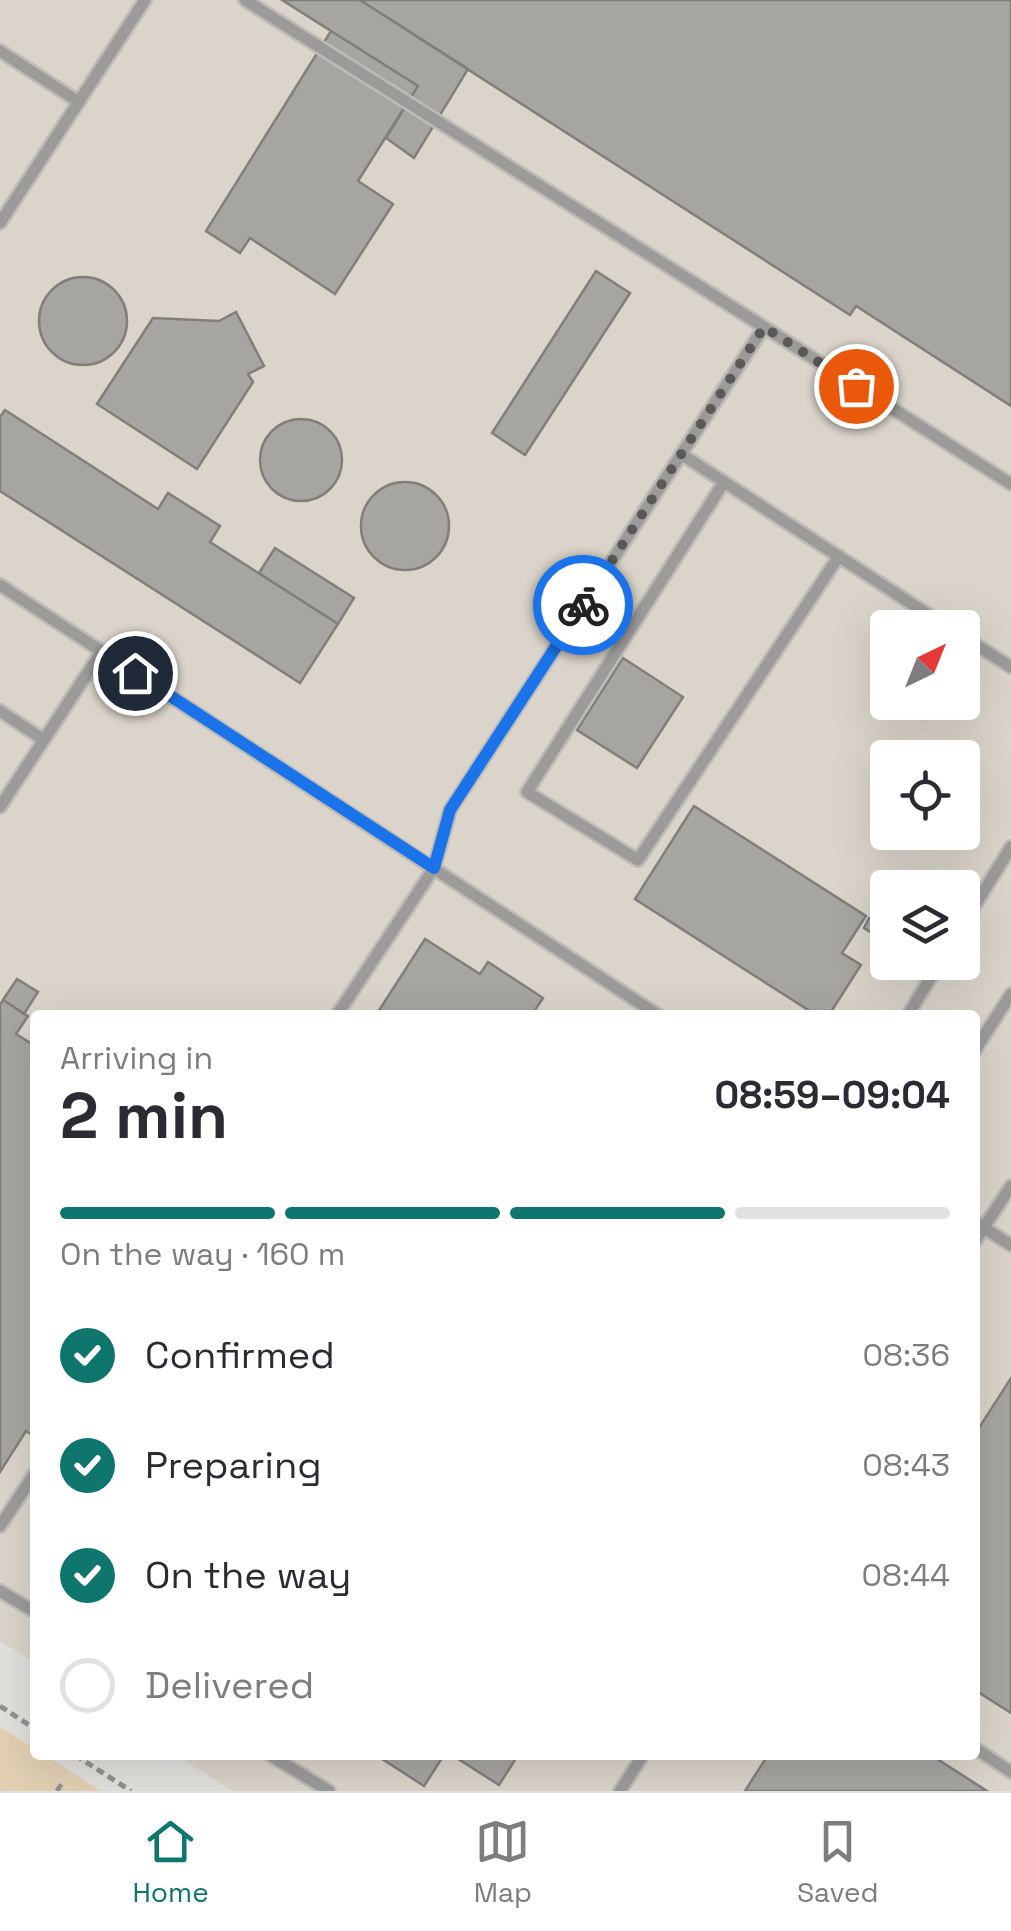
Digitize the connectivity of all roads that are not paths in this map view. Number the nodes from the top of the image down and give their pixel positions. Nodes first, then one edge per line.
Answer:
1 (144, 0) edge
2 (245, 0) edge
3 (0, 51) edge
4 (79, 102) junction
5 (0, 223) edge
6 (764, 327) junction
7 (681, 454) junction
8 (724, 482) junction
9 (1011, 484) edge
10 (838, 556) junction
11 (0, 585) edge
12 (922, 610) edge
13 (980, 647) edge
14 (102, 651) junction
15 (1011, 667) edge
16 (0, 711) edge
17 (44, 740) junction
18 (0, 807) edge
19 (1011, 847) edge
20 (434, 868) junction
21 (980, 897) edge
22 (929, 980) edge
23 (1011, 994) edge
24 (340, 1010) edge
25 (650, 1010) edge
26 (911, 1010) edge
27 (980, 1042) edge
28 (1011, 1186) edge
29 (980, 1224) edge
30 (980, 1226) edge
31 (1011, 1245) edge
32 (30, 1481) edge
33 (0, 1526) edge
34 (0, 1591) edge
35 (30, 1609) edge
36 (980, 1751) edge
37 (278, 1760) edge
38 (641, 1760) edge
39 (1011, 1772) edge
40 (329, 1791) edge
41 (620, 1791) edge

1 - 4 lane
2 - 6 lane
3 - 4 lane
4 - 5 lane
6 - 7 lane
6 - 9 lane
7 - 8 lane
7 - 20 lane
8 - 10 lane
8 - 10 lane
10 - 12 lane
11 - 14 lane
13 - 15 lane
14 - 17 lane
14 - 20 lane
16 - 17 lane
17 - 18 lane
19 - 21 lane
20 - 24 lane
20 - 25 lane
22 - 26 lane
23 - 27 lane
28 - 29 lane
30 - 31 lane
32 - 33 lane
34 - 35 lane
36 - 39 lane
37 - 40 lane
38 - 41 lane

